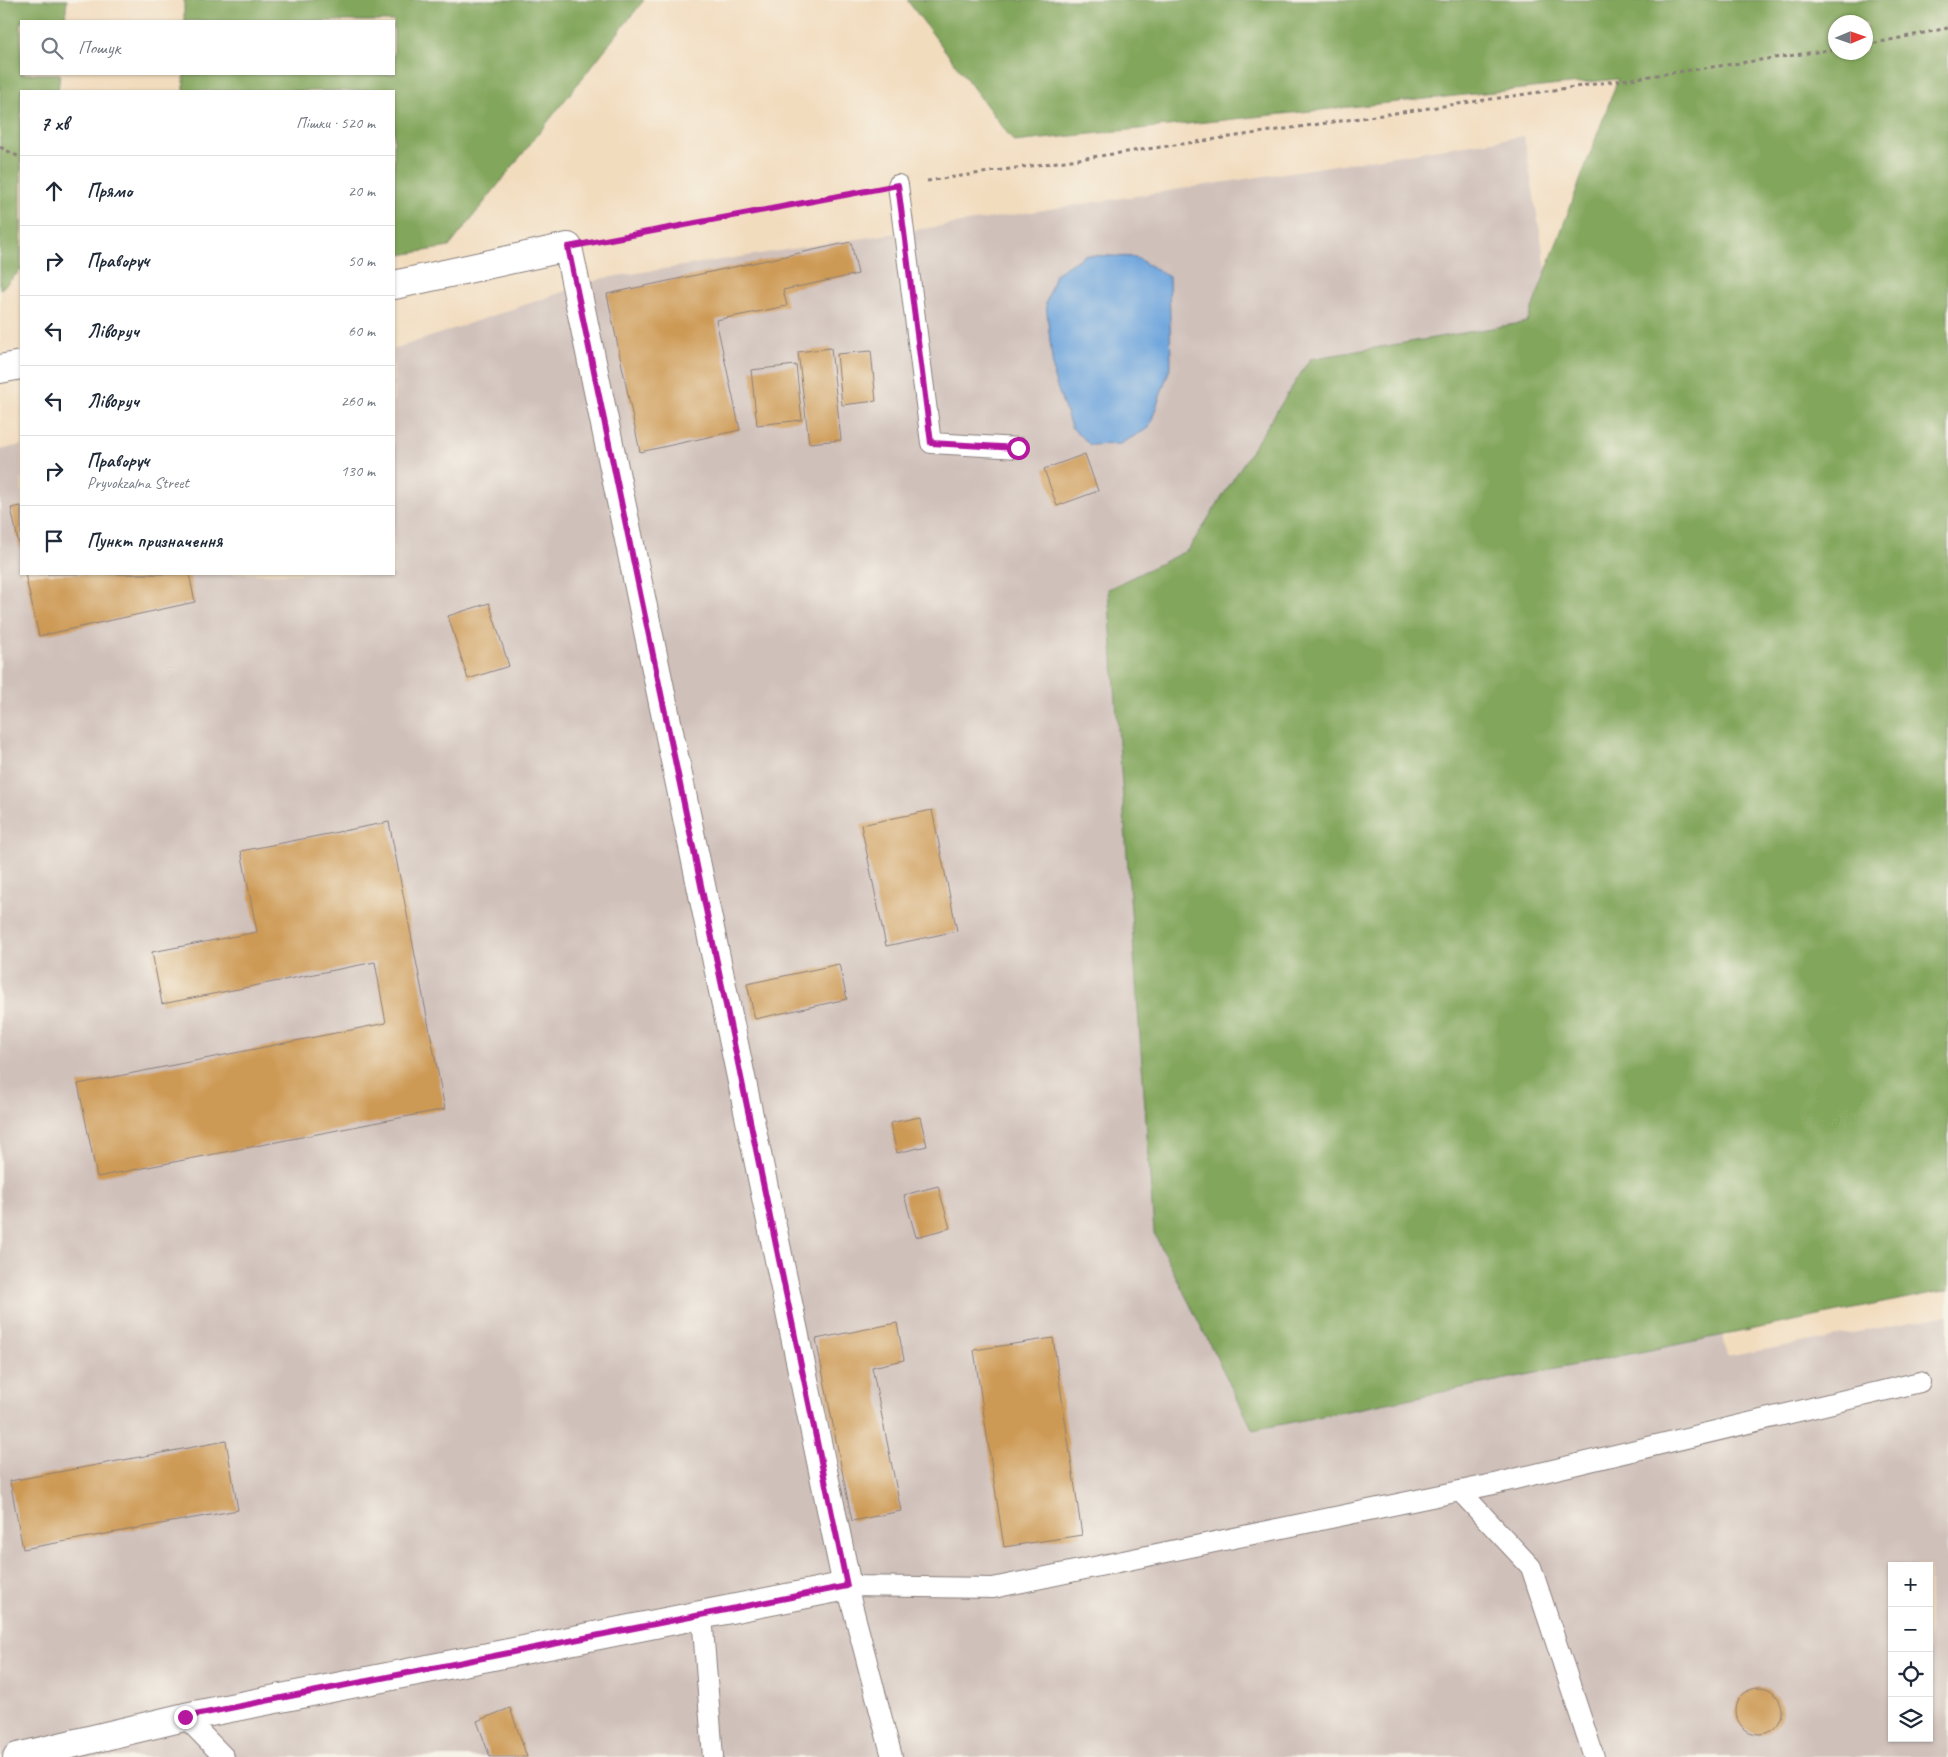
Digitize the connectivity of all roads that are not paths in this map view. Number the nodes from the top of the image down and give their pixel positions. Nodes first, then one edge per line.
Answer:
1 (898, 185) road end
2 (395, 285) edge
3 (20, 365) edge
4 (0, 369) edge
5 (1018, 448) dead end
6 (1920, 1382) dead end
7 (1460, 1491) junction
8 (847, 1586) junction
9 (702, 1615) junction
10 (185, 1717) junction
11 (16, 1757) edge
12 (224, 1757) edge
13 (713, 1757) edge
14 (892, 1757) edge
15 (1594, 1757) edge

1 - 5 lane
2 - 8 street
3 - 4 street
6 - 7 lane
7 - 8 lane
7 - 15 lane
8 - 9 street
8 - 14 lane
9 - 10 street
9 - 13 lane
10 - 11 street
10 - 12 lane

